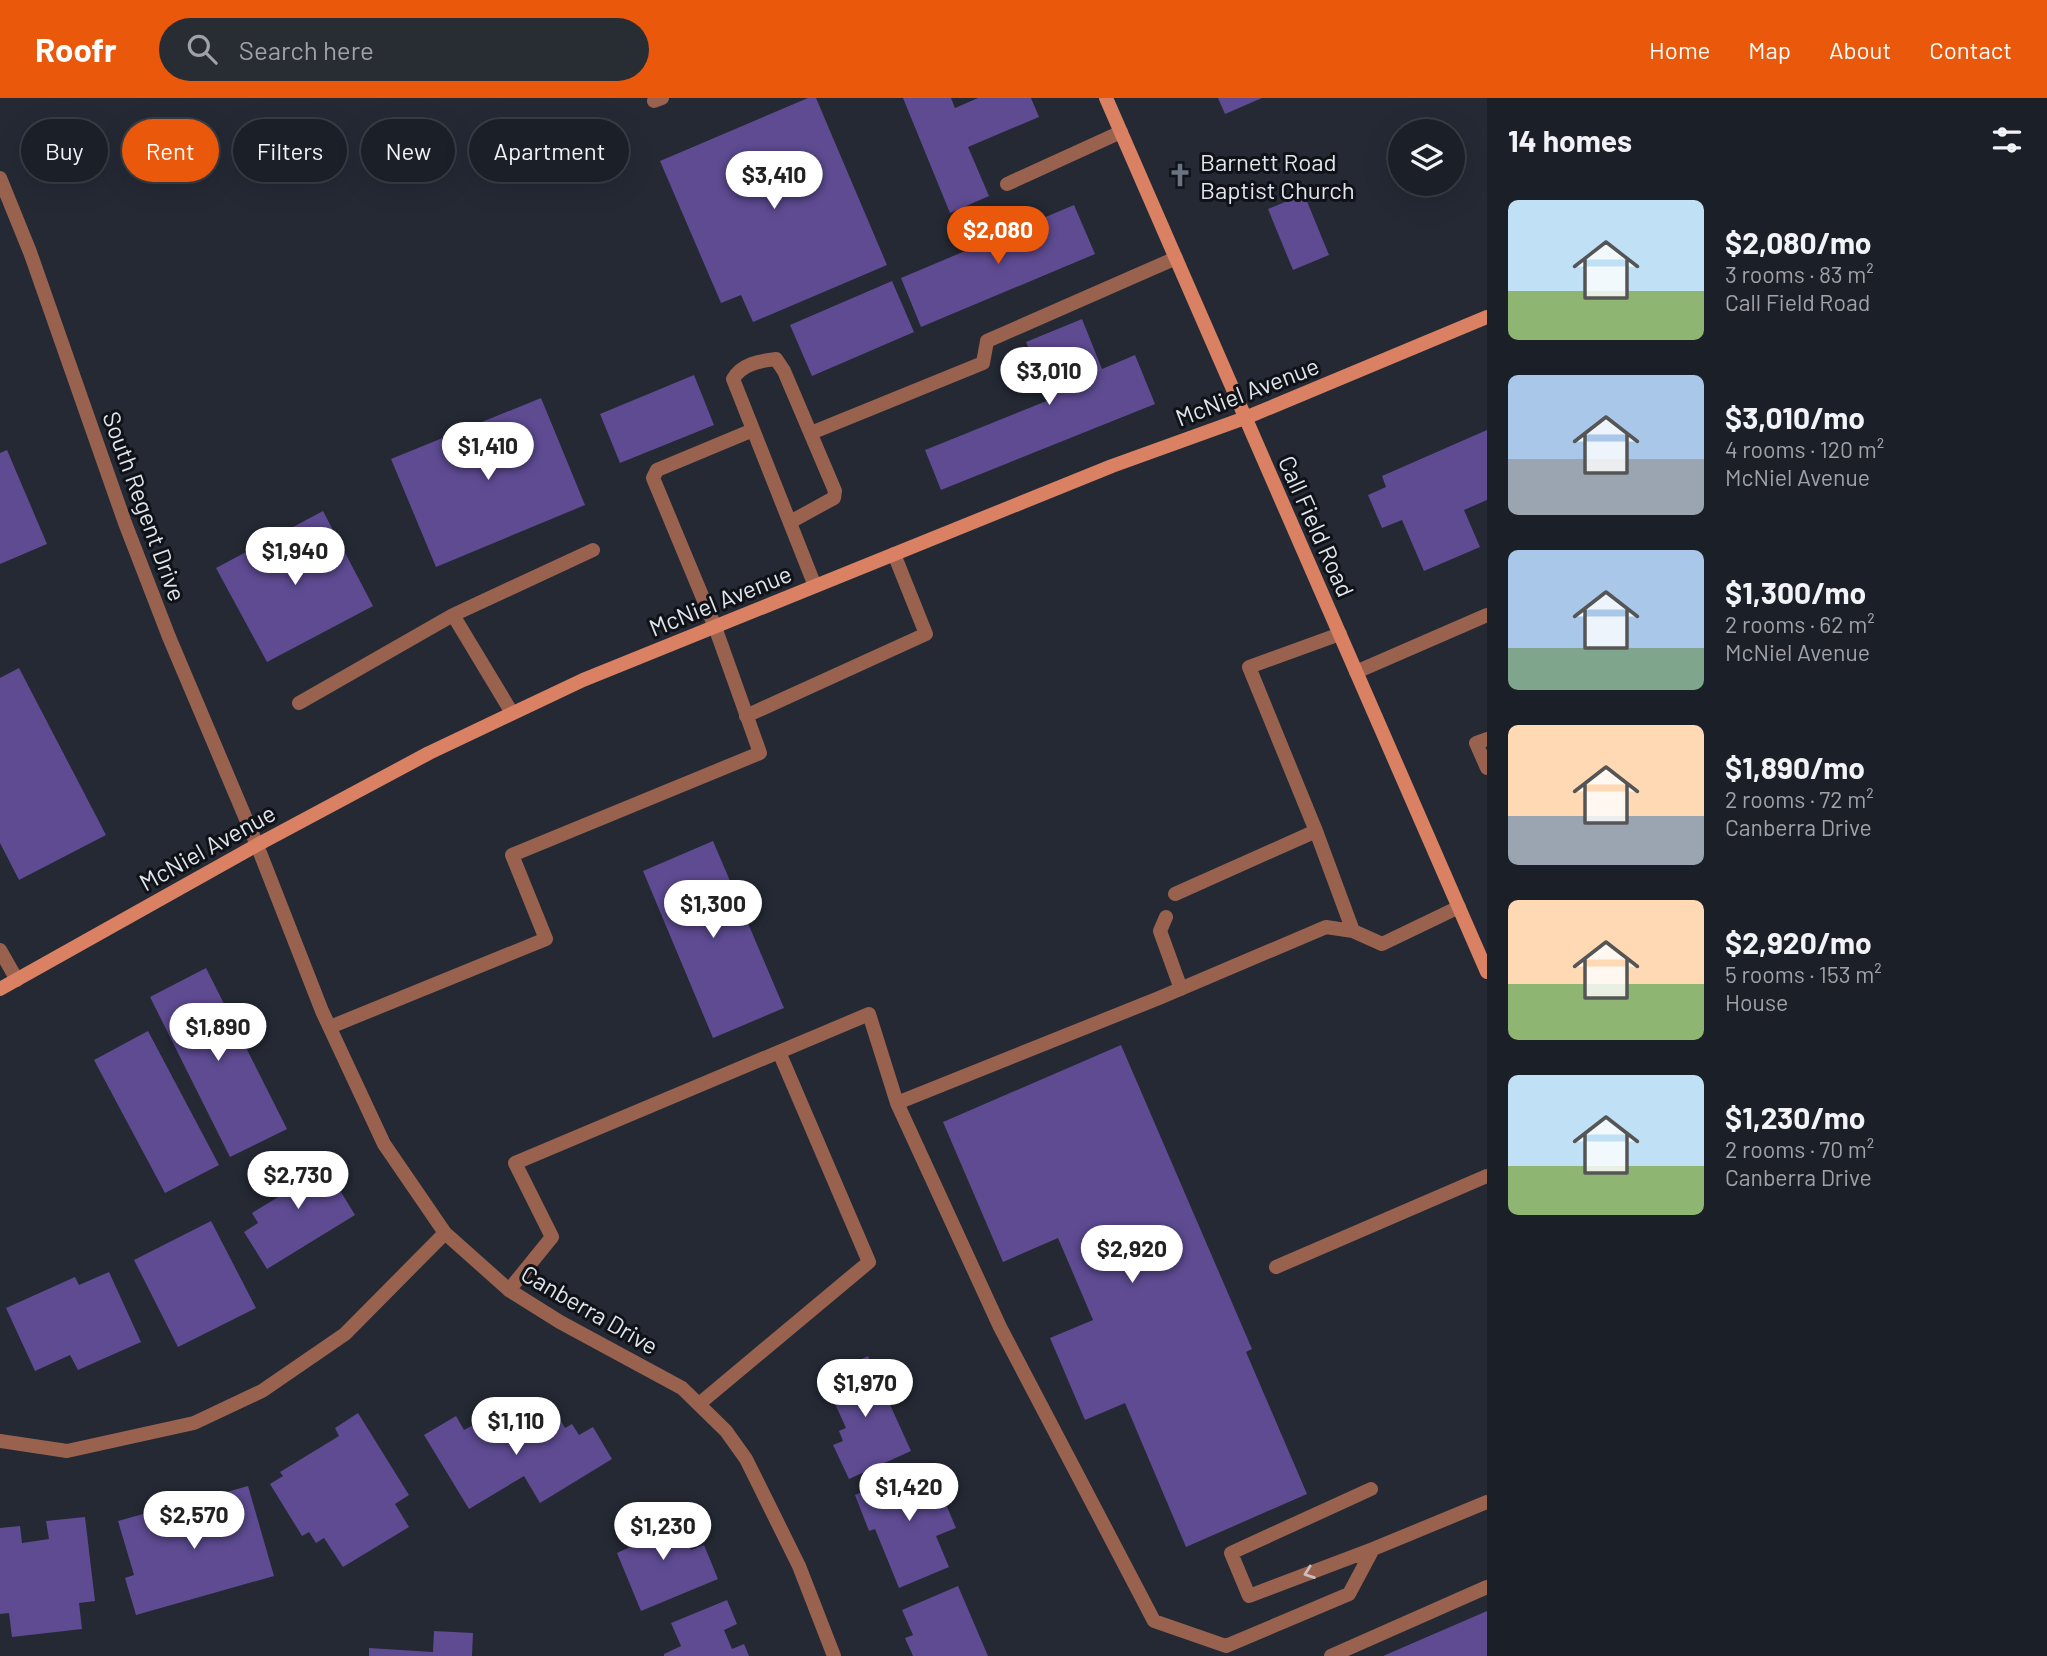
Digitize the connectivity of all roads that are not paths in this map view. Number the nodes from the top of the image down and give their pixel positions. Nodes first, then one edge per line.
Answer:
1 (1106, 98) edge
2 (1121, 132) junction
3 (0, 178) edge
4 (1006, 184) dead end
5 (1176, 258) junction
6 (1487, 317) edge
7 (1245, 418) junction
8 (753, 430) junction
9 (811, 433) junction
10 (790, 522) junction
11 (593, 550) dead end
12 (894, 554) junction
13 (816, 586) junction
14 (453, 615) junction
15 (1487, 615) edge
16 (715, 627) junction
17 (1340, 634) junction
18 (1356, 672) junction
19 (299, 703) dead end
20 (512, 713) junction
21 (747, 716) junction
22 (1487, 739) edge
23 (1487, 768) edge
24 (1316, 831) junction
25 (257, 845) junction
26 (1175, 894) dead end
27 (1459, 908) junction
28 (1166, 917) dead end
29 (1353, 931) junction
30 (0, 950) edge
31 (1487, 972) edge
32 (17, 980) junction
33 (0, 989) edge
34 (1181, 989) junction
35 (330, 1027) junction
36 (779, 1052) junction
37 (897, 1103) junction
38 (1487, 1176) edge
39 (445, 1233) junction
40 (1276, 1267) dead end
41 (509, 1290) junction
42 (699, 1404) junction
43 (0, 1441) edge
44 (1371, 1489) dead end
45 (1487, 1502) edge
46 (1373, 1549) junction
47 (1487, 1587) edge
48 (834, 1656) edge
49 (1331, 1656) edge

1 - 2 street, Call Field Road
2 - 4 street
2 - 5 street, Call Field Road
3 - 25 street, South Regent Drive
5 - 7 street, Call Field Road
5 - 9 street
6 - 7 street, McNiel Avenue
7 - 12 street, McNiel Avenue
7 - 17 street, Call Field Road
8 - 9 street
8 - 10 street
8 - 16 street
9 - 10 street
10 - 13 street
11 - 14 street
12 - 13 street, McNiel Avenue
12 - 21 street
13 - 16 street, McNiel Avenue
14 - 19 street
14 - 20 street
15 - 18 street
16 - 20 street, McNiel Avenue
16 - 21 street
17 - 18 street, Call Field Road
17 - 24 street
18 - 27 street, Call Field Road
20 - 25 street, McNiel Avenue
21 - 35 street
22 - 23 street
24 - 26 street
24 - 29 street
25 - 32 street, McNiel Avenue
25 - 35 street, Canberra Drive
27 - 29 street
27 - 31 street, Call Field Road
28 - 34 street
29 - 34 street
30 - 32 street
32 - 33 street, McNiel Avenue
34 - 37 street
35 - 39 street, Canberra Drive
36 - 37 street
36 - 41 street
36 - 42 street
37 - 46 street
38 - 40 street
39 - 41 street, Canberra Drive
39 - 43 street
41 - 42 street, Canberra Drive
42 - 48 street, Canberra Drive
46 -> 44 street
45 - 46 street
47 - 49 street

